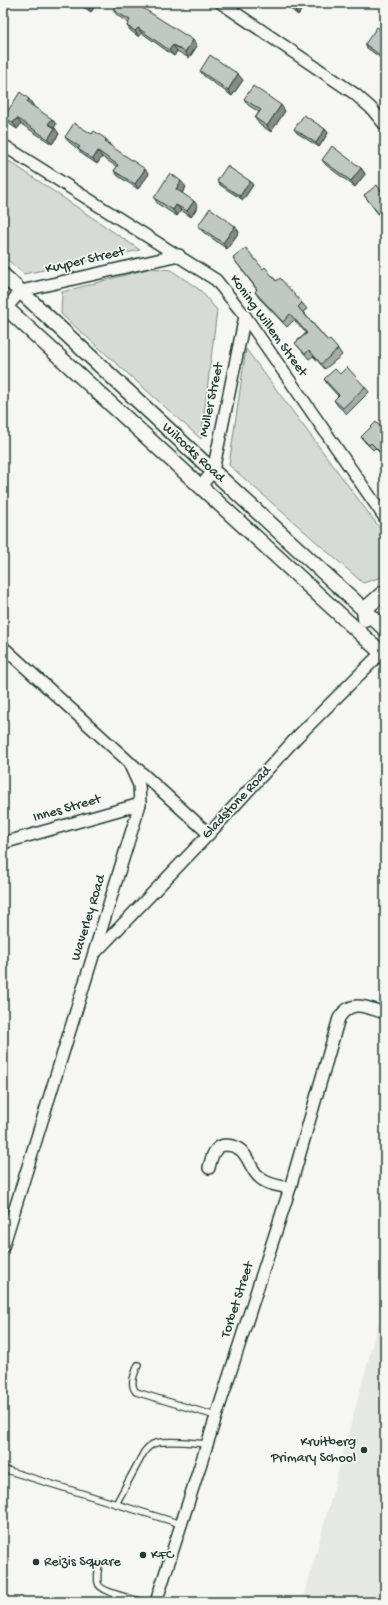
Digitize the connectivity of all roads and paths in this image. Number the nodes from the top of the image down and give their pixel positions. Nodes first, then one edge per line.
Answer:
1 (221, 3) edge
2 (385, 125) edge
3 (3, 145) edge
4 (179, 255) junction
5 (3, 275) edge
6 (20, 291) junction
7 (5, 306) edge
8 (245, 316) junction
9 (213, 471) junction
10 (201, 486) junction
11 (385, 518) edge
12 (385, 593) edge
13 (364, 610) junction
14 (385, 629) edge
15 (366, 639) junction
16 (3, 647) edge
17 (383, 655) edge
18 (128, 761) junction
19 (140, 804) junction
20 (209, 834) junction
21 (3, 843) edge
22 (94, 955) junction
23 (385, 1013) edge
24 (209, 1168) dead end
25 (290, 1188) junction
26 (3, 1246) edge
27 (138, 1365) dead end
28 (216, 1416) junction
29 (207, 1444) junction
30 (3, 1469) edge
31 (116, 1504) junction
32 (181, 1524) junction
33 (99, 1564) dead end
34 (144, 1602) edge
35 (156, 1602) edge

1 - 2 street
3 - 4 street, Koning Willem Street
4 - 6 street, Kuyper Street
4 - 8 street, Koning Willem Street
5 - 6 street, Wilcocks Road
6 - 7 street
6 - 9 street, Wilcocks Road
7 - 10 street, Wilcocks Road
8 - 9 street, Muller Street
8 - 11 street, Koning Willem Street
9 - 10 street, Muller Street
9 - 13 street, Wilcocks Road
10 - 15 street, Wilcocks Road
12 - 13 street
13 - 14 street, Wilcocks Road
13 - 15 street
15 - 17 street, Wilcocks Road
16 - 18 street, Waverley Road
17 - 20 street, Gladstone Road
18 - 19 street, Waverley Road
18 - 20 street
19 - 21 street, Innes Street
19 - 22 street, Waverley Road
20 - 22 street, Gladstone Road
22 - 26 street, Waverley Road
23 - 25 street, Torbet Street
24 - 25 street
25 - 28 street, Torbet Street
27 - 28 lane
28 - 29 street, Torbet Street
29 - 31 lane
29 - 32 street, Torbet Street
30 - 31 lane
31 - 32 lane
32 - 35 street, Torbet Street
33 - 34 lane

